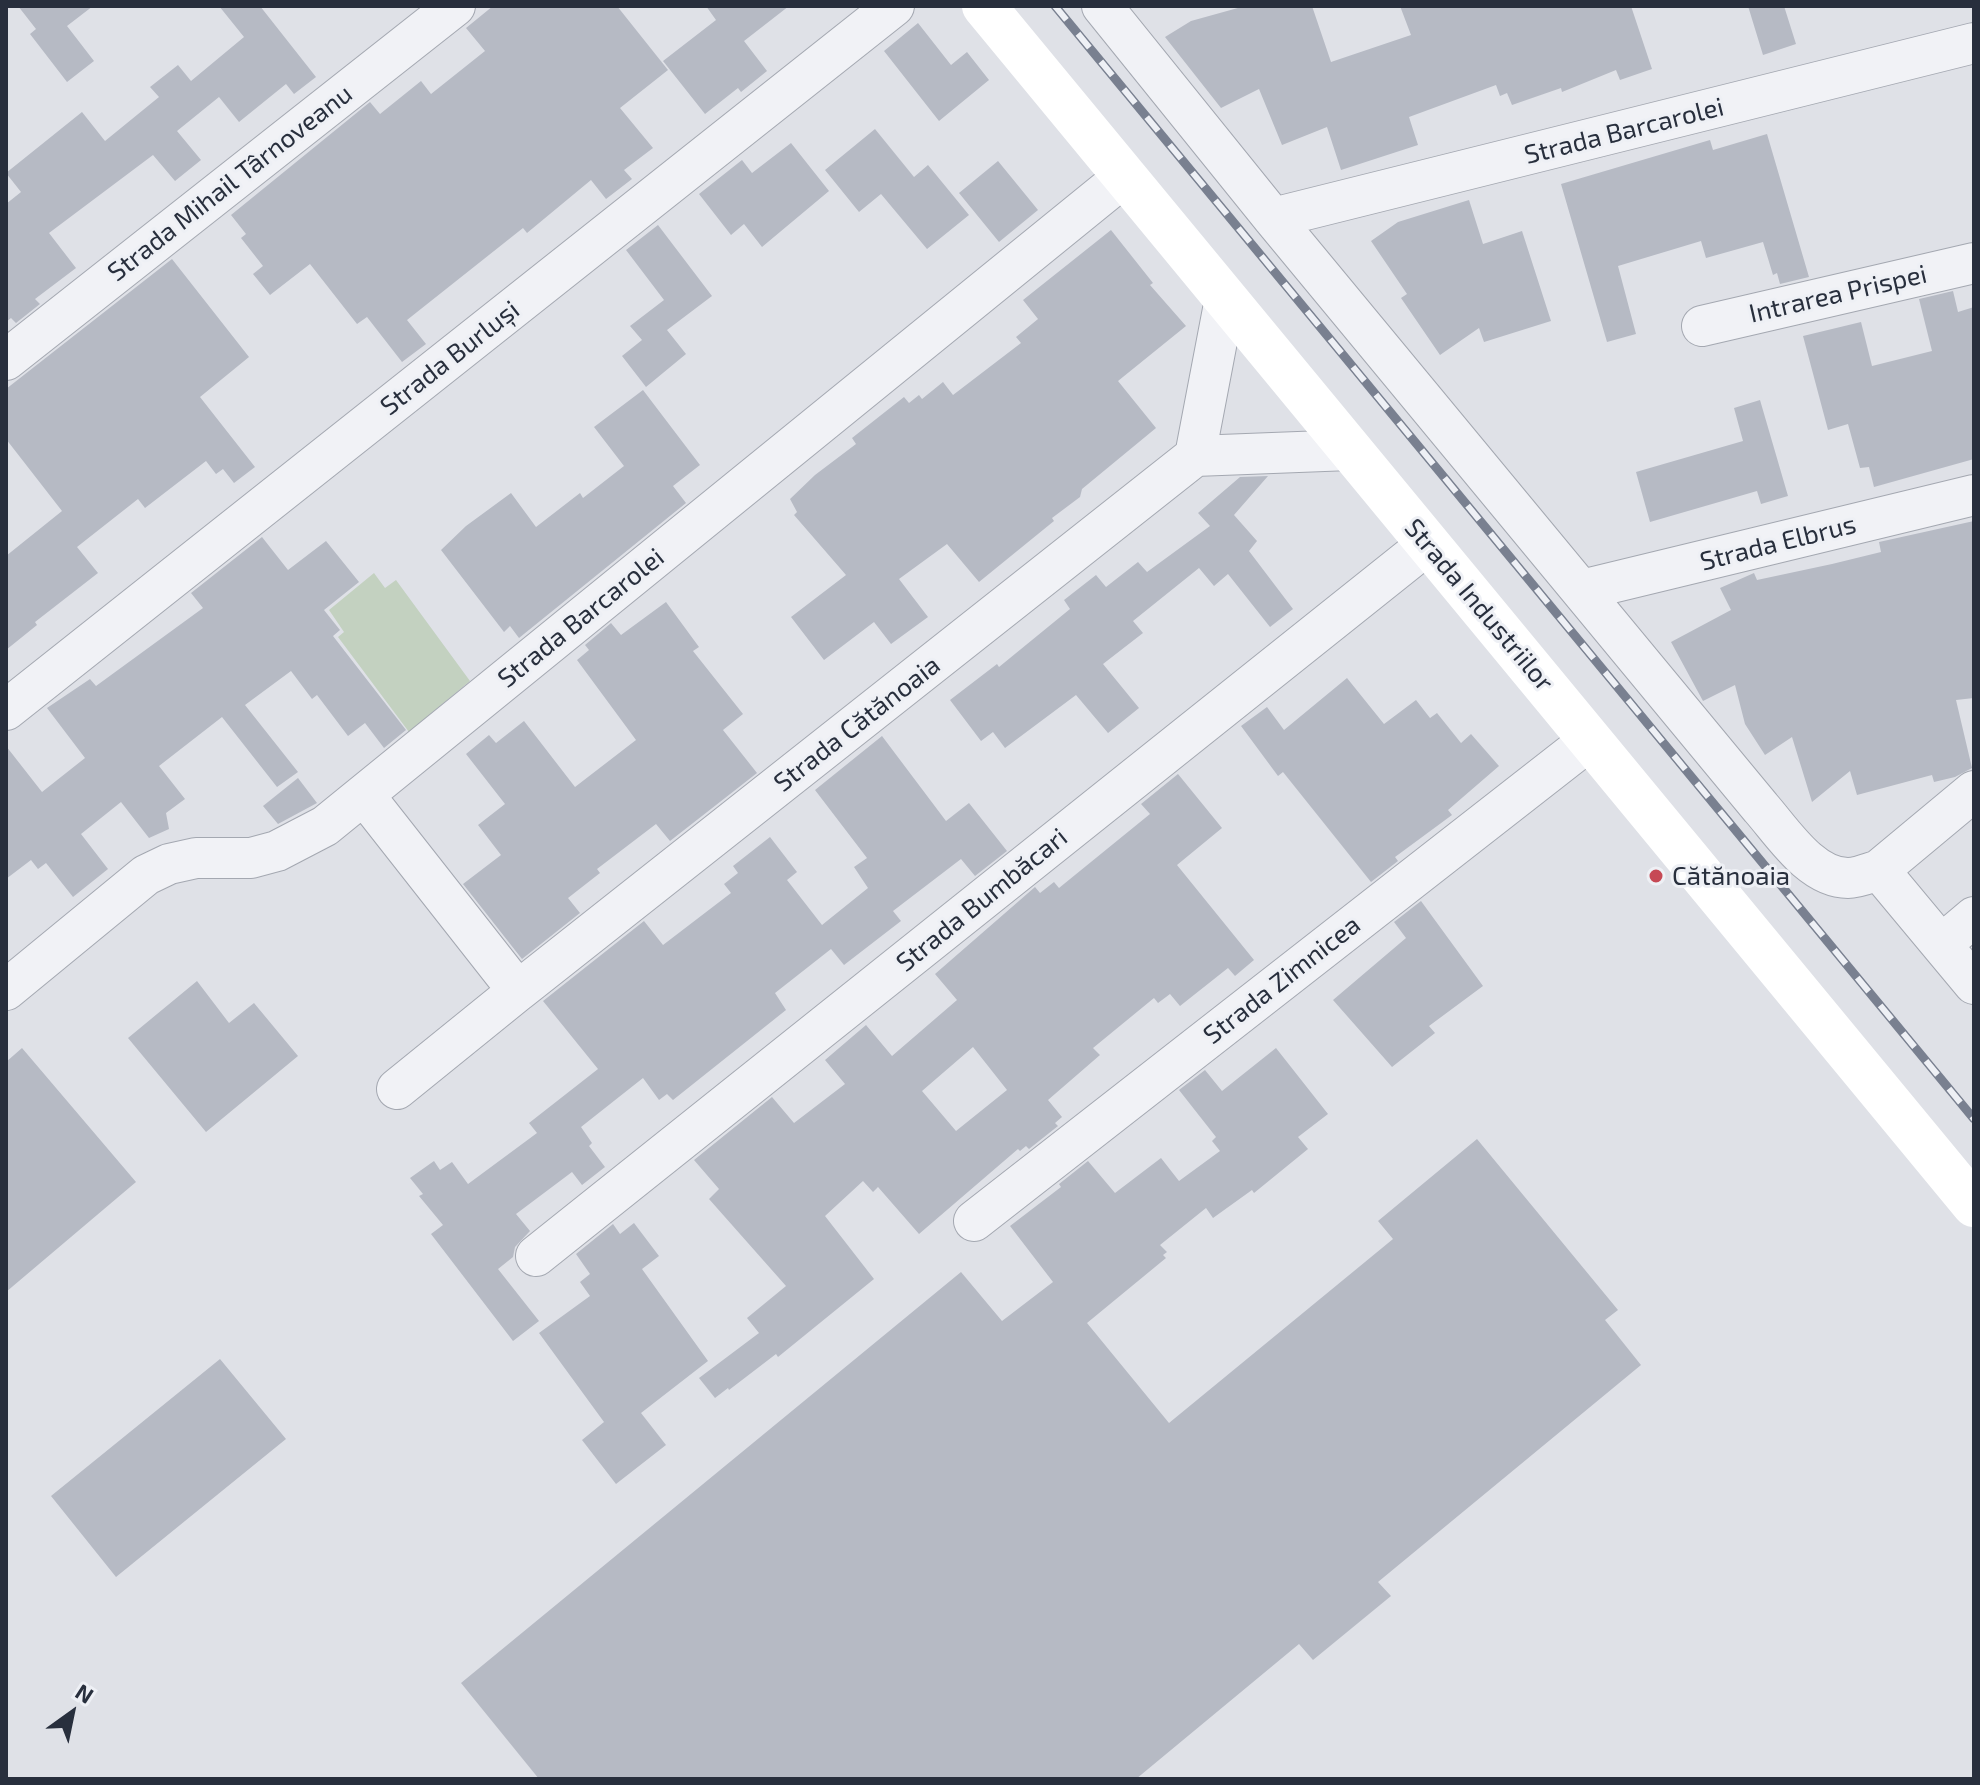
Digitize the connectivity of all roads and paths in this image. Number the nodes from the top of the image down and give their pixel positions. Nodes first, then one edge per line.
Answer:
1 (455, 6) edge
2 (894, 6) edge
3 (984, 6) edge
4 (1102, 6) edge
5 (1974, 43) edge
6 (1125, 176) junction
7 (1273, 218) junction
8 (1974, 263) edge
9 (1225, 299) junction
10 (1702, 326) dead end
11 (6, 360) edge
12 (1350, 450) junction
13 (1195, 456) junction
14 (1974, 495) edge
15 (1428, 544) junction
16 (1582, 590) junction
17 (6, 710) edge
18 (1590, 740) junction
19 (1974, 791) edge
20 (364, 795) junction
21 (1879, 870) junction
22 (1974, 917) edge
23 (1942, 944) junction
24 (1974, 984) edge
25 (6, 990) edge
26 (518, 991) junction
27 (397, 1089) dead end
28 (1974, 1205) edge
29 (974, 1221) dead end
30 (536, 1256) dead end

1 - 11 street, Strada Mihail Târnoveanu
2 - 17 street, Strada Burluși
3 - 6 main road, Strada Industriilor
4 - 7 street
5 - 7 street, Strada Barcarolei
6 - 9 main road, Strada Industriilor
6 - 20 street, Strada Barcarolei
7 - 16 street
8 - 10 street, Intrarea Prispei
9 - 12 main road, Strada Industriilor
9 - 13 street
12 - 13 street
12 - 15 main road, Strada Industriilor
13 - 26 street, Strada Cătănoaia
14 - 16 street, Strada Elbrus
15 - 18 main road, Strada Industriilor
15 - 30 street, Strada Bumbăcari
16 - 21 street
18 - 28 main road, Strada Industriilor
18 - 29 street, Strada Zimnicea
19 - 21 street
20 - 25 street, Strada Barcarolei
20 - 26 street
21 - 23 street
22 - 23 street
23 - 24 street
26 - 27 street, Strada Cătănoaia

